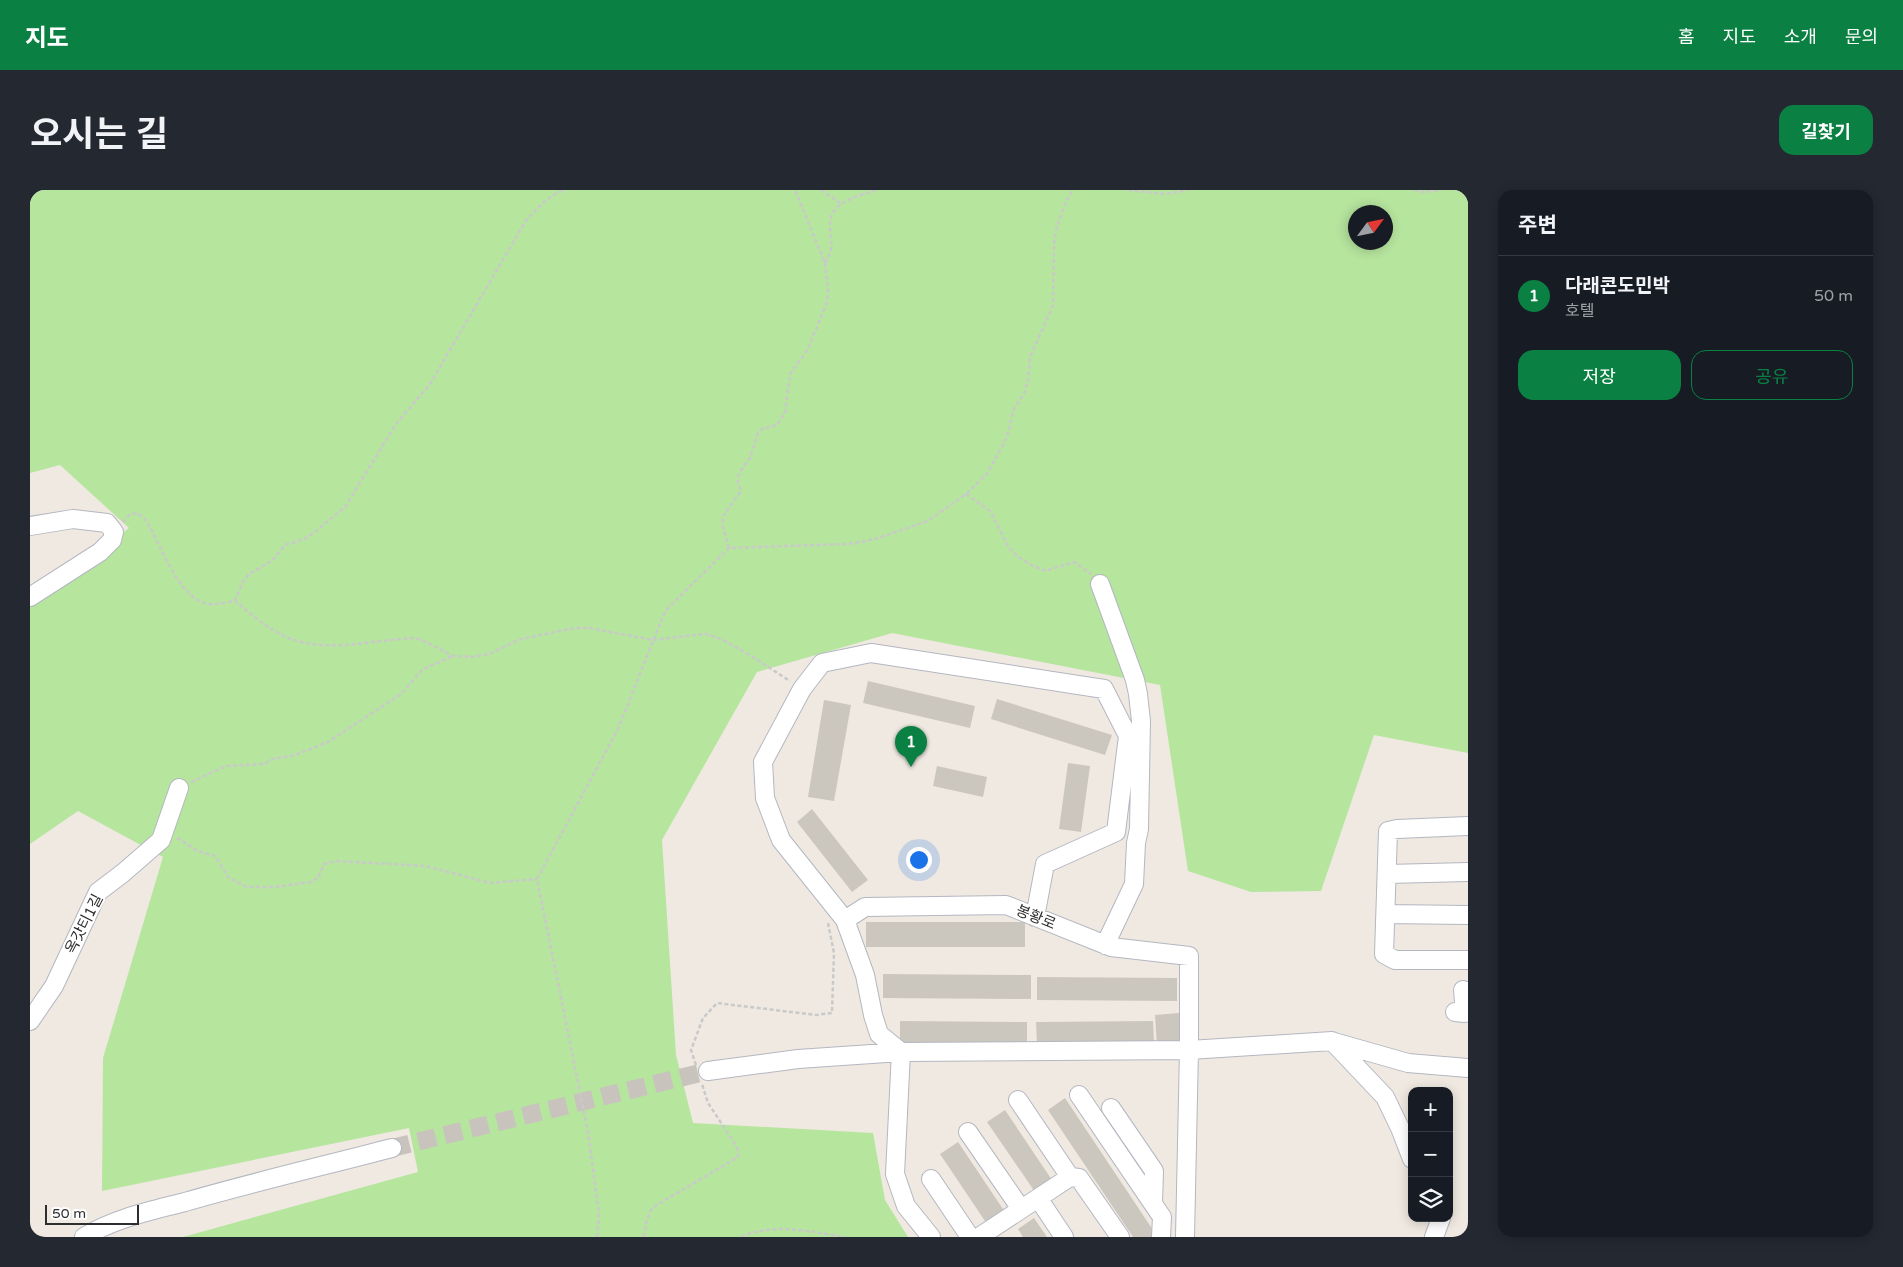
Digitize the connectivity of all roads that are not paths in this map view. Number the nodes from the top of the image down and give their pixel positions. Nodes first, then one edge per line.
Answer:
1 (30, 526) edge
2 (1100, 584) road end
3 (30, 597) edge
4 (178, 788) road end
5 (1468, 826) edge
6 (1468, 872) edge
7 (1387, 874) junction
8 (1386, 914) junction
9 (1468, 915) edge
10 (1035, 916) junction
11 (845, 920) junction
12 (1106, 944) junction
13 (1468, 960) edge
14 (1468, 992) edge
15 (1455, 1012) dead end
16 (30, 1021) edge
17 (1332, 1041) junction
18 (1189, 1050) junction
19 (901, 1052) junction
20 (1468, 1068) edge
21 (708, 1071) tunnel mouth
22 (1079, 1095) dead end
23 (1018, 1100) dead end
24 (1111, 1108) dead end
25 (968, 1132) dead end
26 (392, 1148) tunnel mouth
27 (1408, 1149) edge
28 (1070, 1177) junction
29 (931, 1179) dead end
30 (1038, 1198) junction
31 (1153, 1203) junction
32 (1021, 1209) junction
33 (1440, 1222) edge
34 (989, 1234) edge
35 (84, 1237) edge
36 (931, 1237) edge
37 (970, 1237) edge
38 (1064, 1237) edge
39 (1120, 1237) edge
40 (1161, 1237) edge
41 (1185, 1237) edge
42 (1434, 1237) edge

1 - 3 street
2 - 12 street
4 - 16 street, 옥갓티1길
5 - 7 street
6 - 7 street
7 - 8 street
8 - 9 street
8 - 13 street
10 - 11 street, 봉황로
10 - 11 street
10 - 12 street, 봉황로
11 - 19 street
12 - 18 street, 봉황로
14 - 15 street
17 - 18 street
17 - 20 street
17 - 27 street
18 - 19 street
18 - 41 street
19 - 21 street
19 - 36 street
22 - 31 street
23 - 28 street
24 - 31 street
25 - 32 street
26 - 35 street
28 - 30 street
28 - 39 street
29 - 37 street
30 - 32 street
30 - 38 street
31 - 40 street
32 - 34 street
33 - 42 street

